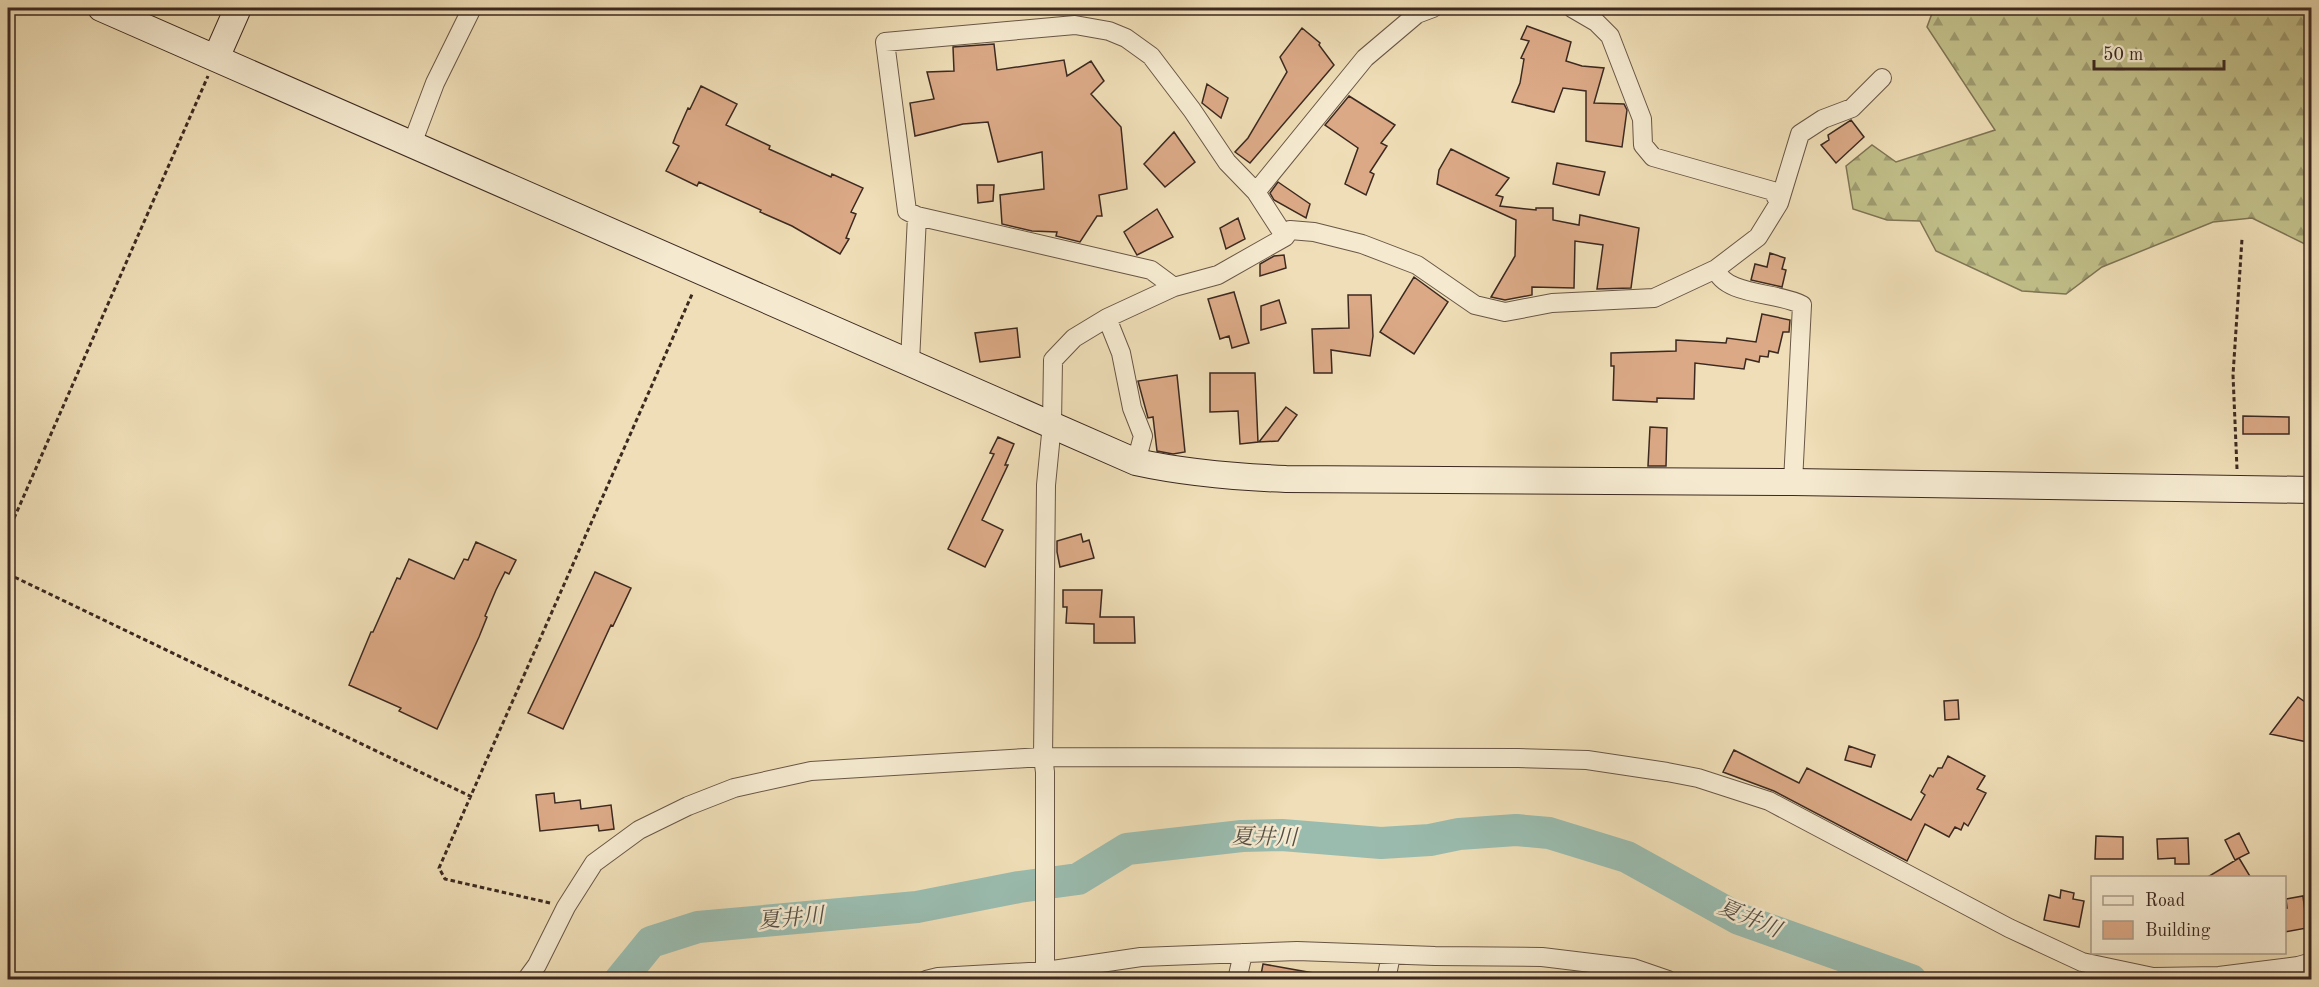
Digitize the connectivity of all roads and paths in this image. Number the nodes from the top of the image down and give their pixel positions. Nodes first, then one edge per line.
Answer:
1 (100, 8) edge
2 (238, 8) edge
3 (472, 8) edge
4 (1433, 8) edge
5 (1572, 8) edge
6 (216, 58) junction
7 (1882, 78) dead end
8 (412, 144) junction
9 (1256, 192) junction
10 (1779, 203) junction
11 (917, 216) junction
12 (1285, 237) junction
13 (2242, 239) dead end
14 (1716, 269) junction
15 (702, 272) junction
16 (1174, 287) junction
17 (1107, 318) junction
18 (909, 362) junction
19 (1052, 424) junction
20 (1136, 462) junction
21 (1792, 483) junction
22 (2238, 489) junction
23 (2312, 490) edge
24 (8, 532) edge
25 (8, 574) edge
26 (1044, 764) junction
27 (472, 797) junction
28 (566, 907) junction
29 (1243, 953) junction
30 (1391, 955) junction
31 (2312, 962) edge
32 (1046, 975) edge
33 (960, 977) edge
34 (1658, 977) edge
35 (526, 980) edge
36 (926, 980) edge
37 (1237, 980) edge
38 (1386, 980) edge

1 - 6 street
2 - 6 street
3 - 8 street
4 - 9 street
5 - 10 street
6 - 8 street
6 - 24 path
7 - 10 street
8 - 15 street
9 - 11 street
9 - 12 street
10 - 14 street
11 - 16 street
11 - 18 street
12 - 14 street
12 - 16 street
13 - 22 path
14 - 21 street
15 - 18 street
15 - 27 path
16 - 17 street
17 - 19 street
17 - 20 street
18 - 19 street
19 - 20 street
19 - 26 street
20 - 21 street
21 - 22 street
22 - 23 street
25 - 27 path
26 - 28 street
26 - 31 street
26 - 32 street
27 - 28 path
28 - 35 street
29 - 30 street
29 - 32 street
29 - 37 street
30 - 34 street
30 - 38 street
32 - 33 street
33 - 36 street

